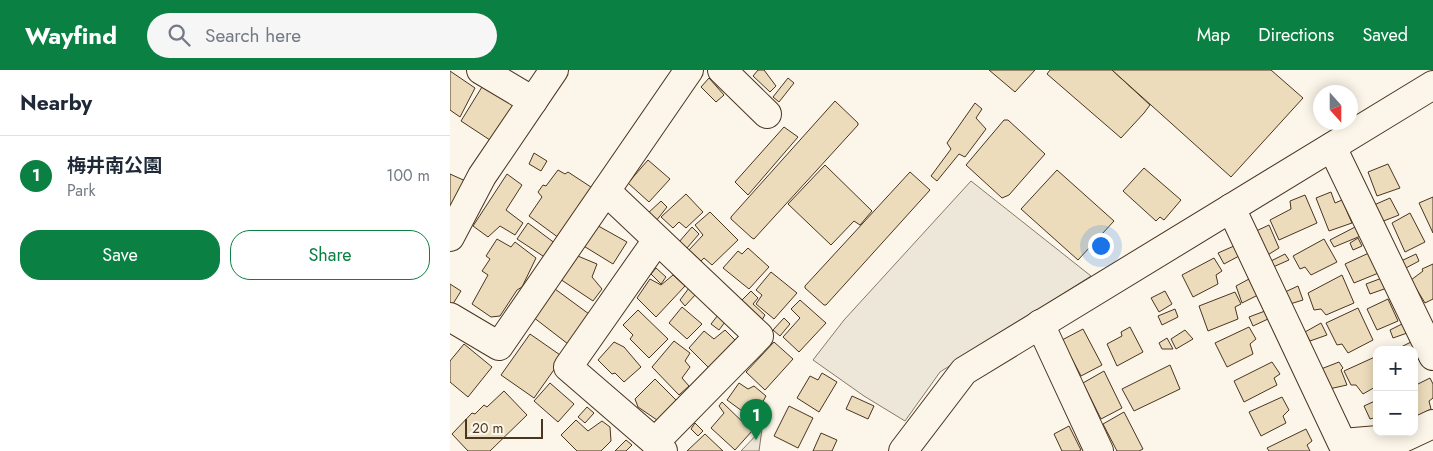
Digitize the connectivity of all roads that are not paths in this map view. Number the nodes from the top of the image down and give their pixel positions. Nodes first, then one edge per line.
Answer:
1 (481, 70) edge
2 (554, 70) edge
3 (689, 70) edge
4 (722, 70) edge
5 (1433, 85) edge
6 (533, 101) junction
7 (767, 114) dead end
8 (1332, 146) junction
9 (606, 191) junction
10 (1231, 208) junction
11 (450, 237) edge
12 (657, 240) junction
13 (450, 317) edge
14 (1040, 324) junction
15 (1433, 356) edge
16 (1433, 424) edge
17 (659, 447) edge
18 (902, 451) edge
19 (1099, 451) edge

1 - 6 street
2 - 6 street
3 - 9 street
4 - 7 street
5 - 8 street
6 - 11 street
8 - 10 street
8 - 15 street
9 - 12 street
9 - 13 street
10 - 14 street
10 - 16 street
12 - 17 street
12 - 17 street
14 - 18 street
14 - 19 street

